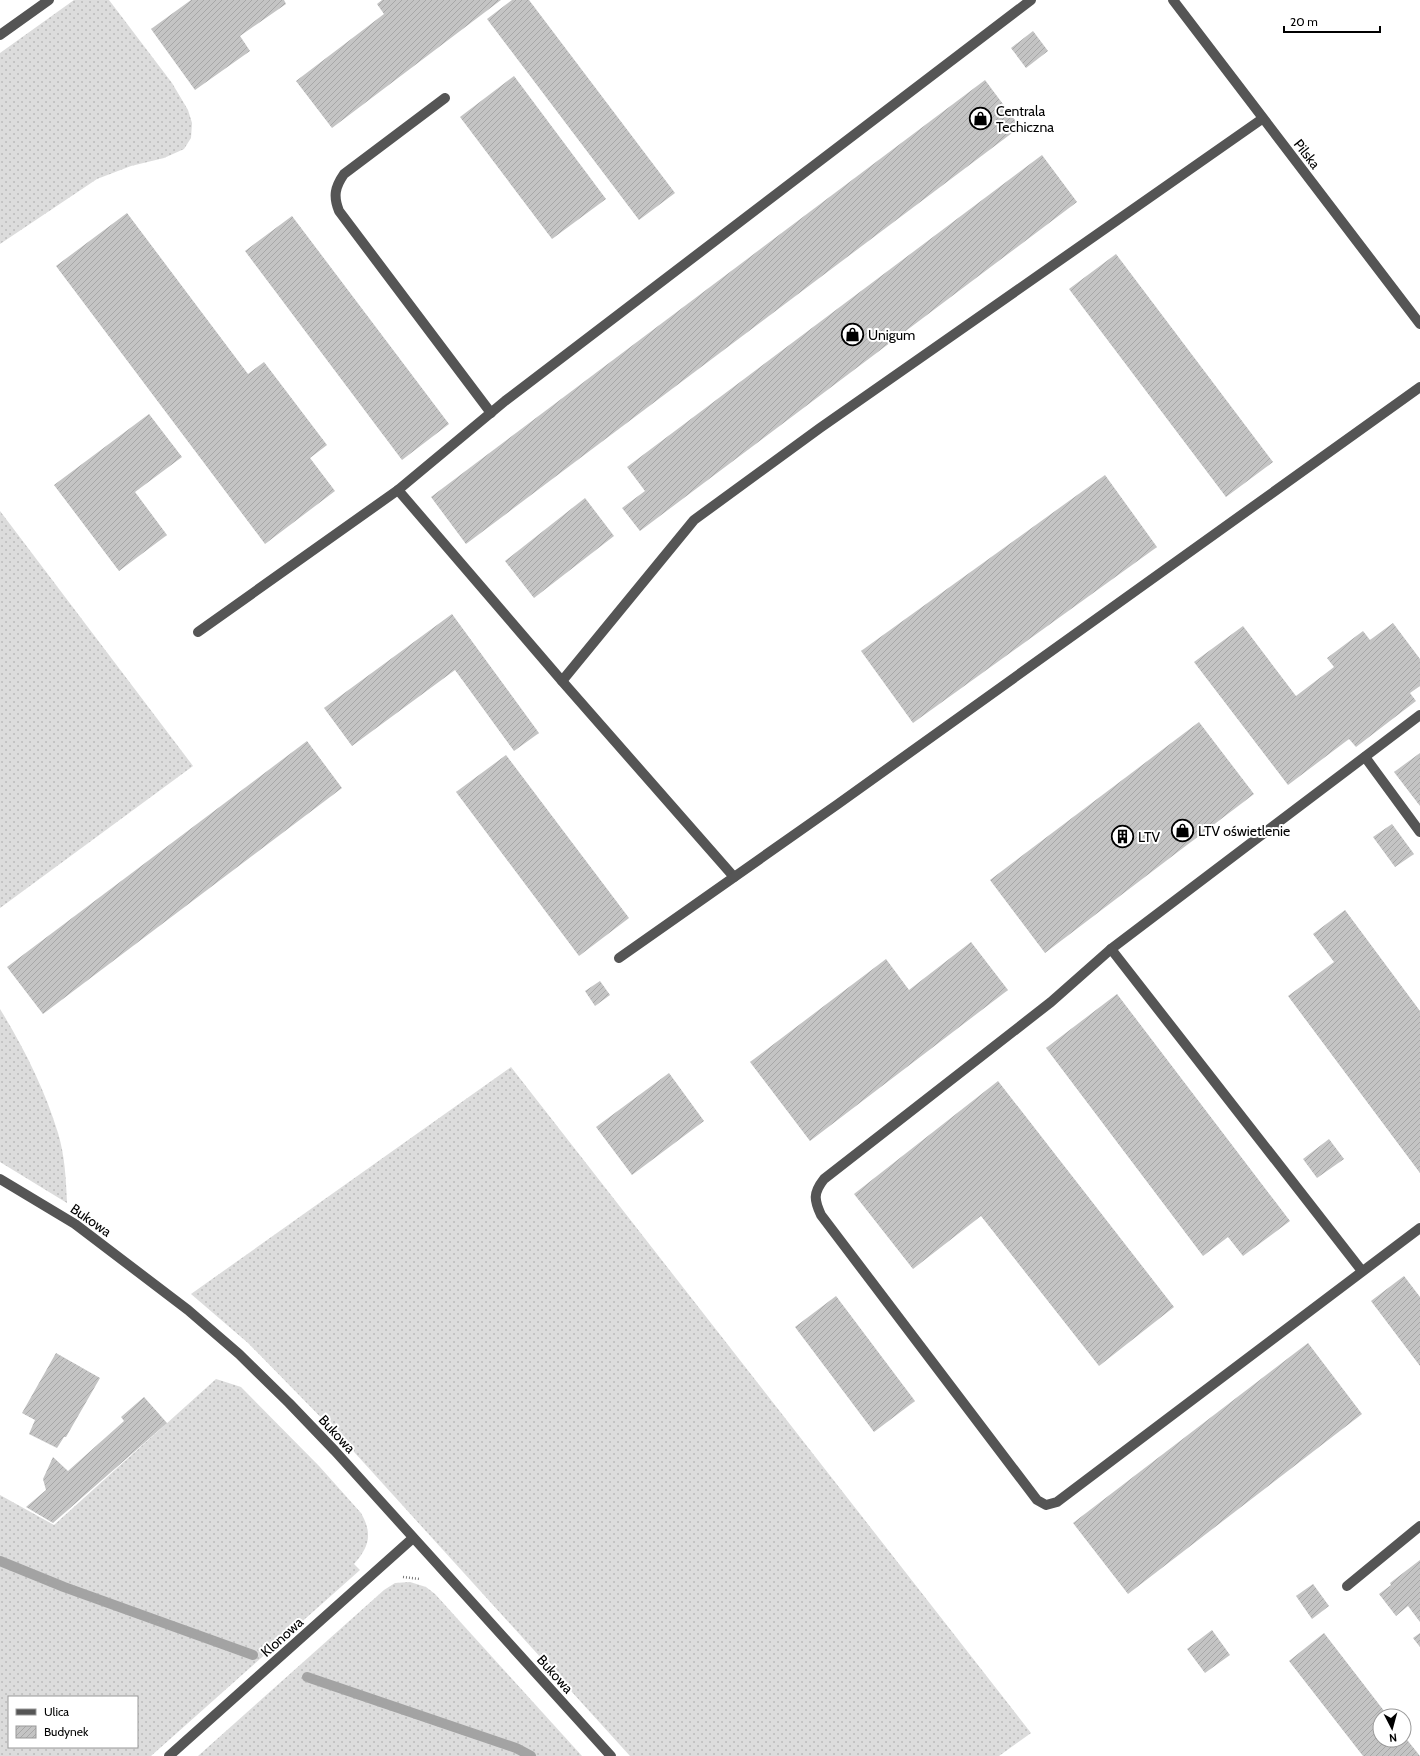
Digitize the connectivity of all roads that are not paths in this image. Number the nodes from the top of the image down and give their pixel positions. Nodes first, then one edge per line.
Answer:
1 (49, 0) edge
2 (1031, 0) edge
3 (1173, 0) edge
4 (0, 35) edge
5 (445, 98) dead end
6 (1262, 119) junction
7 (1420, 324) edge
8 (1420, 387) edge
9 (491, 413) junction
10 (398, 490) junction
11 (198, 632) dead end
12 (562, 682) junction
13 (1420, 715) edge
14 (1364, 756) junction
15 (1420, 832) edge
16 (734, 877) junction
17 (1111, 950) junction
18 (619, 958) dead end
19 (0, 1179) edge
20 (1420, 1228) edge
21 (1362, 1271) junction
22 (1420, 1526) edge
23 (414, 1538) junction
24 (1347, 1586) dead end
25 (169, 1756) edge
26 (611, 1756) edge

1 - 4 street
2 - 9 street
3 - 6 street, Pilska
5 - 9 street
6 - 7 street, Pilska
6 - 12 street
8 - 16 street
9 - 10 street
10 - 11 street
10 - 12 street
12 - 16 street
13 - 14 street
14 - 15 street
14 - 17 street
16 - 18 street
17 - 21 street
17 - 21 street
19 - 23 street, Bukowa
20 - 21 street
22 - 24 street
23 - 25 street, Klonowa
23 - 26 street, Bukowa

